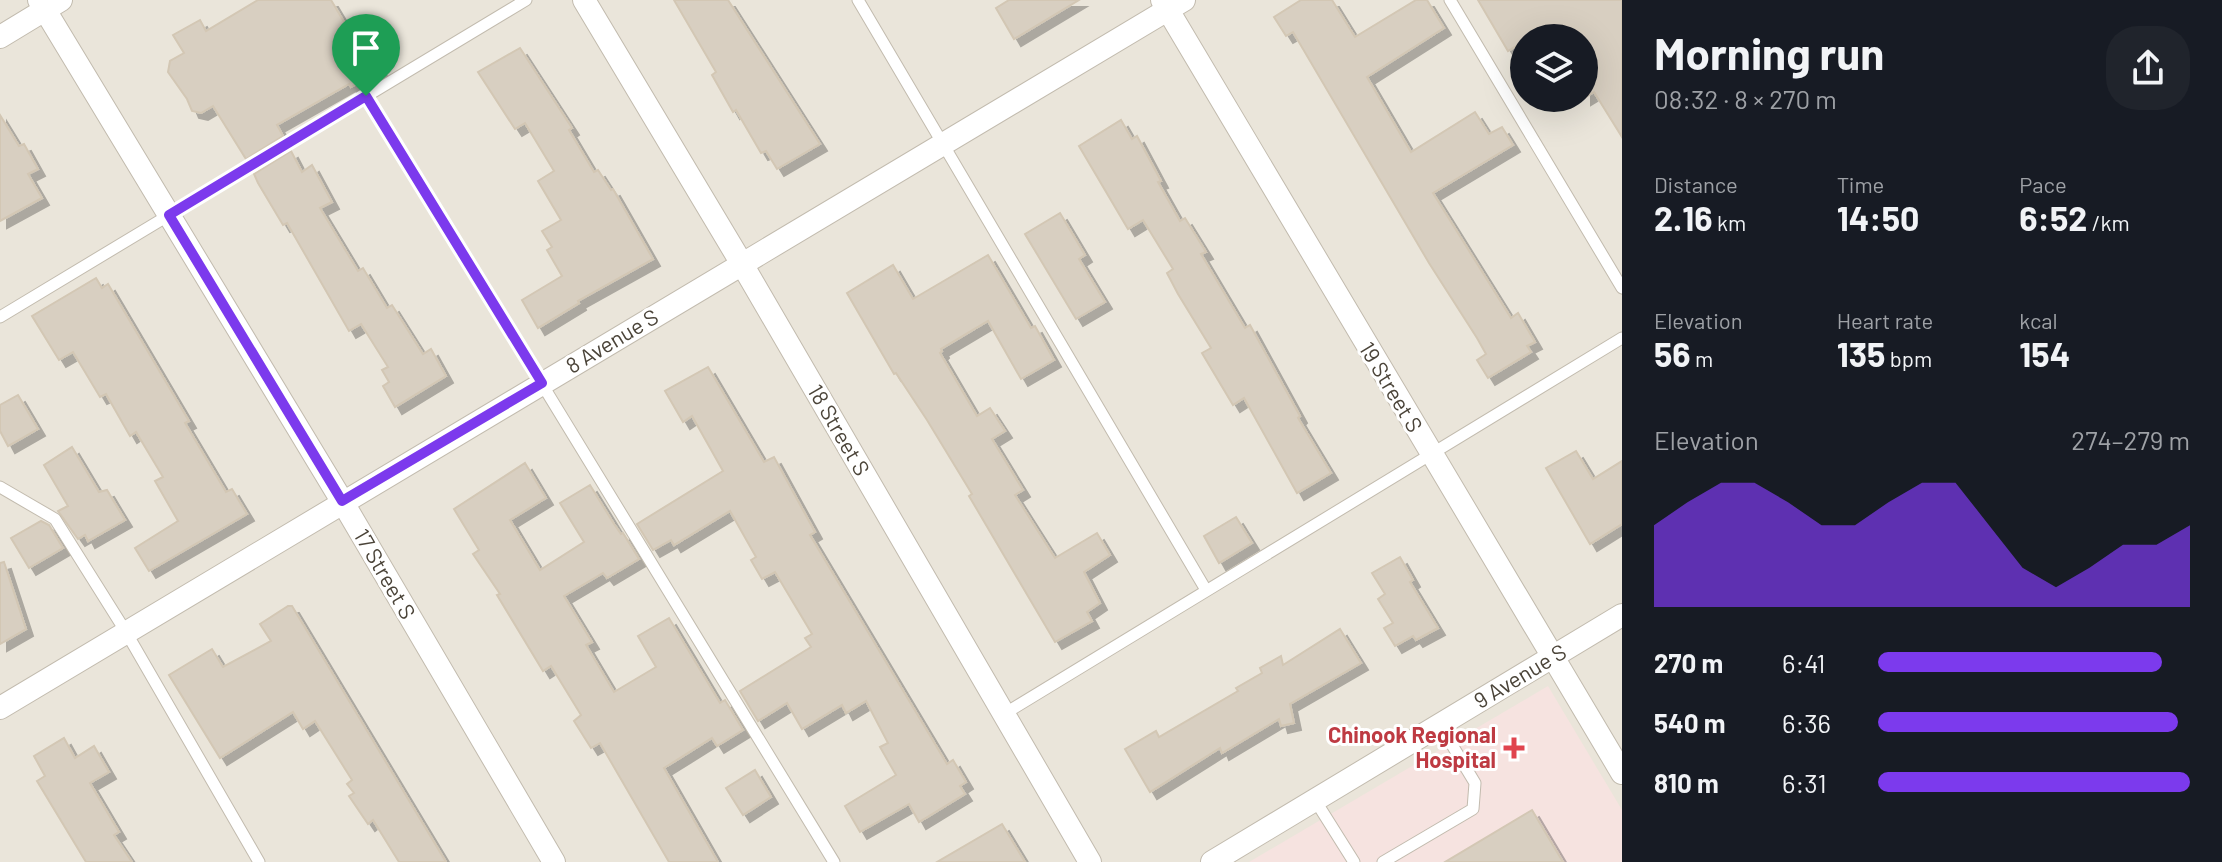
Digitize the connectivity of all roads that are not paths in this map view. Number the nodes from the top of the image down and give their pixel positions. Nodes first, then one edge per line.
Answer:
1 (526, 0) edge
2 (584, 0) edge
3 (858, 0) edge
4 (1450, 0) edge
5 (48, 3) edge
6 (1171, 3) edge
7 (0, 37) edge
8 (366, 96) junction
9 (943, 144) junction
10 (169, 215) junction
11 (742, 264) junction
12 (1622, 288) edge
13 (0, 317) edge
14 (1622, 338) edge
15 (542, 383) junction
16 (1431, 453) junction
17 (0, 487) edge
18 (342, 501) junction
19 (1206, 590) junction
20 (1622, 615) edge
21 (126, 632) junction
22 (1551, 657) junction
23 (0, 708) edge
24 (1004, 714) junction
25 (1440, 725) junction
26 (1622, 773) edge
27 (1315, 800) junction
28 (1238, 856) edge
29 (259, 862) edge
30 (554, 862) edge
31 (834, 862) edge
32 (1090, 862) edge
33 (1212, 862) edge
34 (1354, 862) edge
35 (1383, 862) edge

1 - 8 lane
2 - 11 street, 18 Street S
3 - 9 lane
4 - 12 lane
5 - 7 street
5 - 10 street, 17 Street S
6 - 9 street, 8 Avenue S
6 - 16 street, 19 Street S
8 - 10 lane
8 - 15 lane
9 - 11 street, 8 Avenue S
9 - 19 lane
10 - 13 lane
10 - 18 street, 17 Street S
11 - 15 street, 8 Avenue S
11 - 24 street, 18 Street S
14 - 16 lane
15 - 18 street, 8 Avenue S
15 - 31 lane
16 - 19 lane
16 - 22 street, 19 Street S
17 - 21 lane
18 - 21 street, 8 Avenue S
18 - 30 street, 17 Street S
19 - 24 lane
20 - 22 street, 9 Avenue S
21 - 23 street, 8 Avenue S
21 - 29 lane
22 - 25 street, 9 Avenue S
22 - 26 street, 19 Street S
24 - 32 street, 18 Street S
25 - 27 street, 9 Avenue S
25 - 35 lane
27 - 28 street, 9 Avenue S
27 - 34 lane
28 - 33 street, 9 Avenue S

